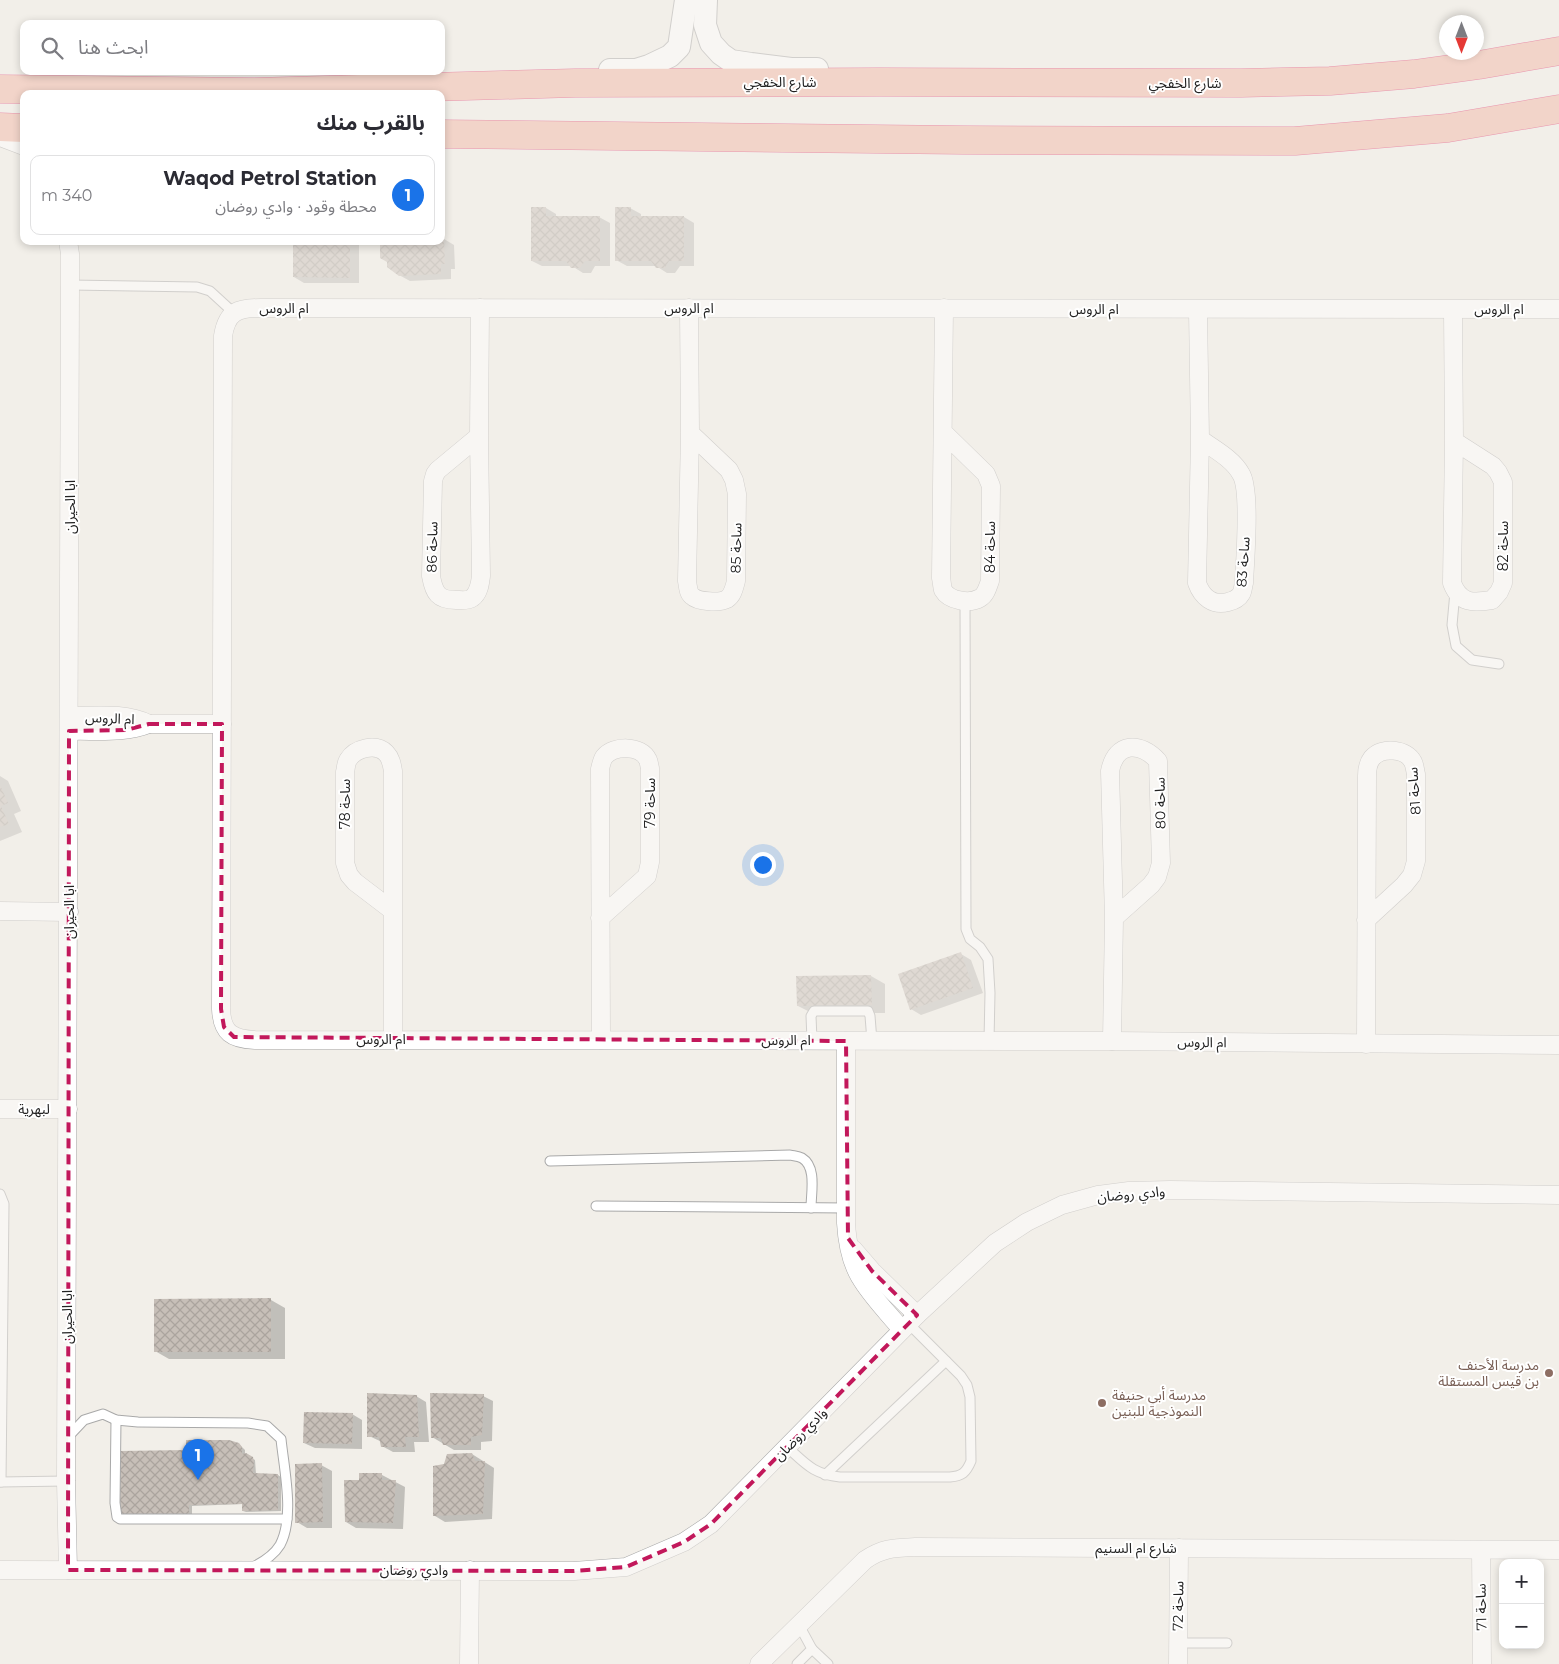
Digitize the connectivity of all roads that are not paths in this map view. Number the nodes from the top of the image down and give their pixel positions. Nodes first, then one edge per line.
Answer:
1 (686, 0) edge
2 (706, 0) edge
3 (1559, 51) edge
4 (879, 82) junction
5 (575, 83) junction
6 (0, 89) edge
7 (85, 90) edge
8 (325, 90) edge
9 (1559, 109) edge
10 (0, 127) edge
11 (20, 128) edge
12 (445, 134) edge
13 (0, 137) edge
14 (20, 144) edge
15 (70, 245) edge
16 (70, 285) junction
17 (480, 308) junction
18 (688, 308) junction
19 (944, 308) junction
20 (1559, 309) edge
21 (1198, 310) junction
22 (1453, 310) junction
23 (234, 313) junction
24 (690, 432) junction
25 (944, 433) junction
26 (479, 436) junction
27 (1200, 439) junction
28 (1454, 441) junction
29 (1455, 592) junction
30 (965, 600) junction
31 (1499, 664) dead end
32 (69, 723) junction
33 (222, 724) junction
34 (0, 911) edge
35 (393, 911) junction
36 (69, 912) junction
37 (600, 918) junction
38 (1114, 918) junction
39 (1366, 920) junction
40 (393, 1039) junction
41 (602, 1040) junction
42 (812, 1040) junction
43 (846, 1041) junction
44 (872, 1041) junction
45 (1112, 1041) junction
46 (989, 1042) junction
47 (1366, 1044) junction
48 (1559, 1044) edge
49 (68, 1108) junction
50 (0, 1109) edge
51 (550, 1161) dead end
52 (0, 1194) edge
53 (1559, 1195) edge
54 (596, 1206) dead end
55 (811, 1208) junction
56 (846, 1208) junction
57 (909, 1323) junction
58 (946, 1361) junction
59 (116, 1420) junction
60 (67, 1438) junction
61 (787, 1446) junction
62 (826, 1475) junction
63 (66, 1481) junction
64 (1, 1482) edge
65 (287, 1519) junction
66 (1179, 1548) junction
67 (1480, 1550) junction
68 (1559, 1550) edge
69 (0, 1570) edge
70 (68, 1570) junction
71 (246, 1570) junction
72 (470, 1570) junction
73 (798, 1625) junction
74 (1178, 1643) junction
75 (1227, 1643) dead end
76 (812, 1649) junction
77 (469, 1664) edge
78 (759, 1664) edge
79 (797, 1664) edge
80 (828, 1664) edge
81 (1178, 1664) edge
82 (1482, 1664) edge

1 - 5 street
2 - 4 street
3 - 4 highway, شارع الخفجي
4 - 5 highway, شارع الخفجي
5 - 8 highway, شارع الخفجي
6 - 7 highway, شارع الخفجي
9 - 12 highway
10 - 11 highway
13 - 14 street
15 - 16 street, ابا الحيران
16 - 23 lane
16 - 32 street, ابا الحيران
17 - 18 street, ام الروس
17 - 23 street, ام الروس
17 - 26 street, ساحة 86
18 - 19 street, ام الروس
18 - 24 street, ساحة 85
19 - 21 street, ام الروس
19 - 25 street
20 - 22 street, ام الروس
21 - 22 street, ام الروس
21 - 27 street, ساحة 83
22 - 28 street
23 - 33 street, ام الروس
24 - 24 street, ساحة 85
25 - 30 street
25 - 30 street, ساحة 84
26 - 26 street, ساحة 86
27 - 27 street, ساحة 83
28 - 29 street
28 - 29 street, ساحة 82
29 - 31 lane
30 - 46 lane
32 - 33 street, ام الروس
32 - 36 street, ابا الحيران
33 - 40 street, ام الروس
34 - 36 street
35 - 35 street, ساحة 78
35 - 40 street, ساحة 78
36 - 49 street, ابا الحيران
37 - 37 street, ساحة 79
37 - 41 street, ساحة 79
38 - 38 street, ساحة 80
38 - 45 street, ساحة 80
39 - 39 street, ساحة 81
39 - 47 street, ساحة 81
40 - 41 street, ام الروس
41 - 42 street, ام الروس
42 - 43 street, ام الروس
42 - 44 lane
43 - 44 street, ام الروس
43 - 56 street
44 - 46 street, ام الروس
45 - 46 street, ام الروس
45 - 47 street, ام الروس
47 - 48 street, ام الروس
49 - 50 street, لبهرية
49 - 60 street, ابا الحيران
51 - 55 lane
52 - 64 lane
53 - 57 street, وادي روضان
54 - 55 lane
55 - 56 lane
56 - 57 street
57 - 58 lane
57 - 61 street, وادي روضان
58 - 62 lane
58 - 62 lane
59 - 60 lane
59 - 65 lane
59 - 65 lane
60 - 63 street, ابا الحيران
61 - 62 lane
61 - 72 street, وادي روضان
63 - 64 lane
63 - 70 street, ابا الحيران
65 - 71 lane
66 - 67 street, شارع ام السنيم
66 - 73 street, شارع ام السنيم
66 - 74 street, ساحة 72
67 - 68 street, شارع ام السنيم
67 - 82 street, ساحة 71
69 - 70 street, وادي روضان
70 - 71 street, وادي روضان
71 - 72 street, وادي روضان
72 - 77 street
73 - 76 lane
73 - 78 street, شارع ام السنيم
74 - 75 lane
74 - 81 street, ساحة 72
76 - 79 lane
76 - 80 lane

